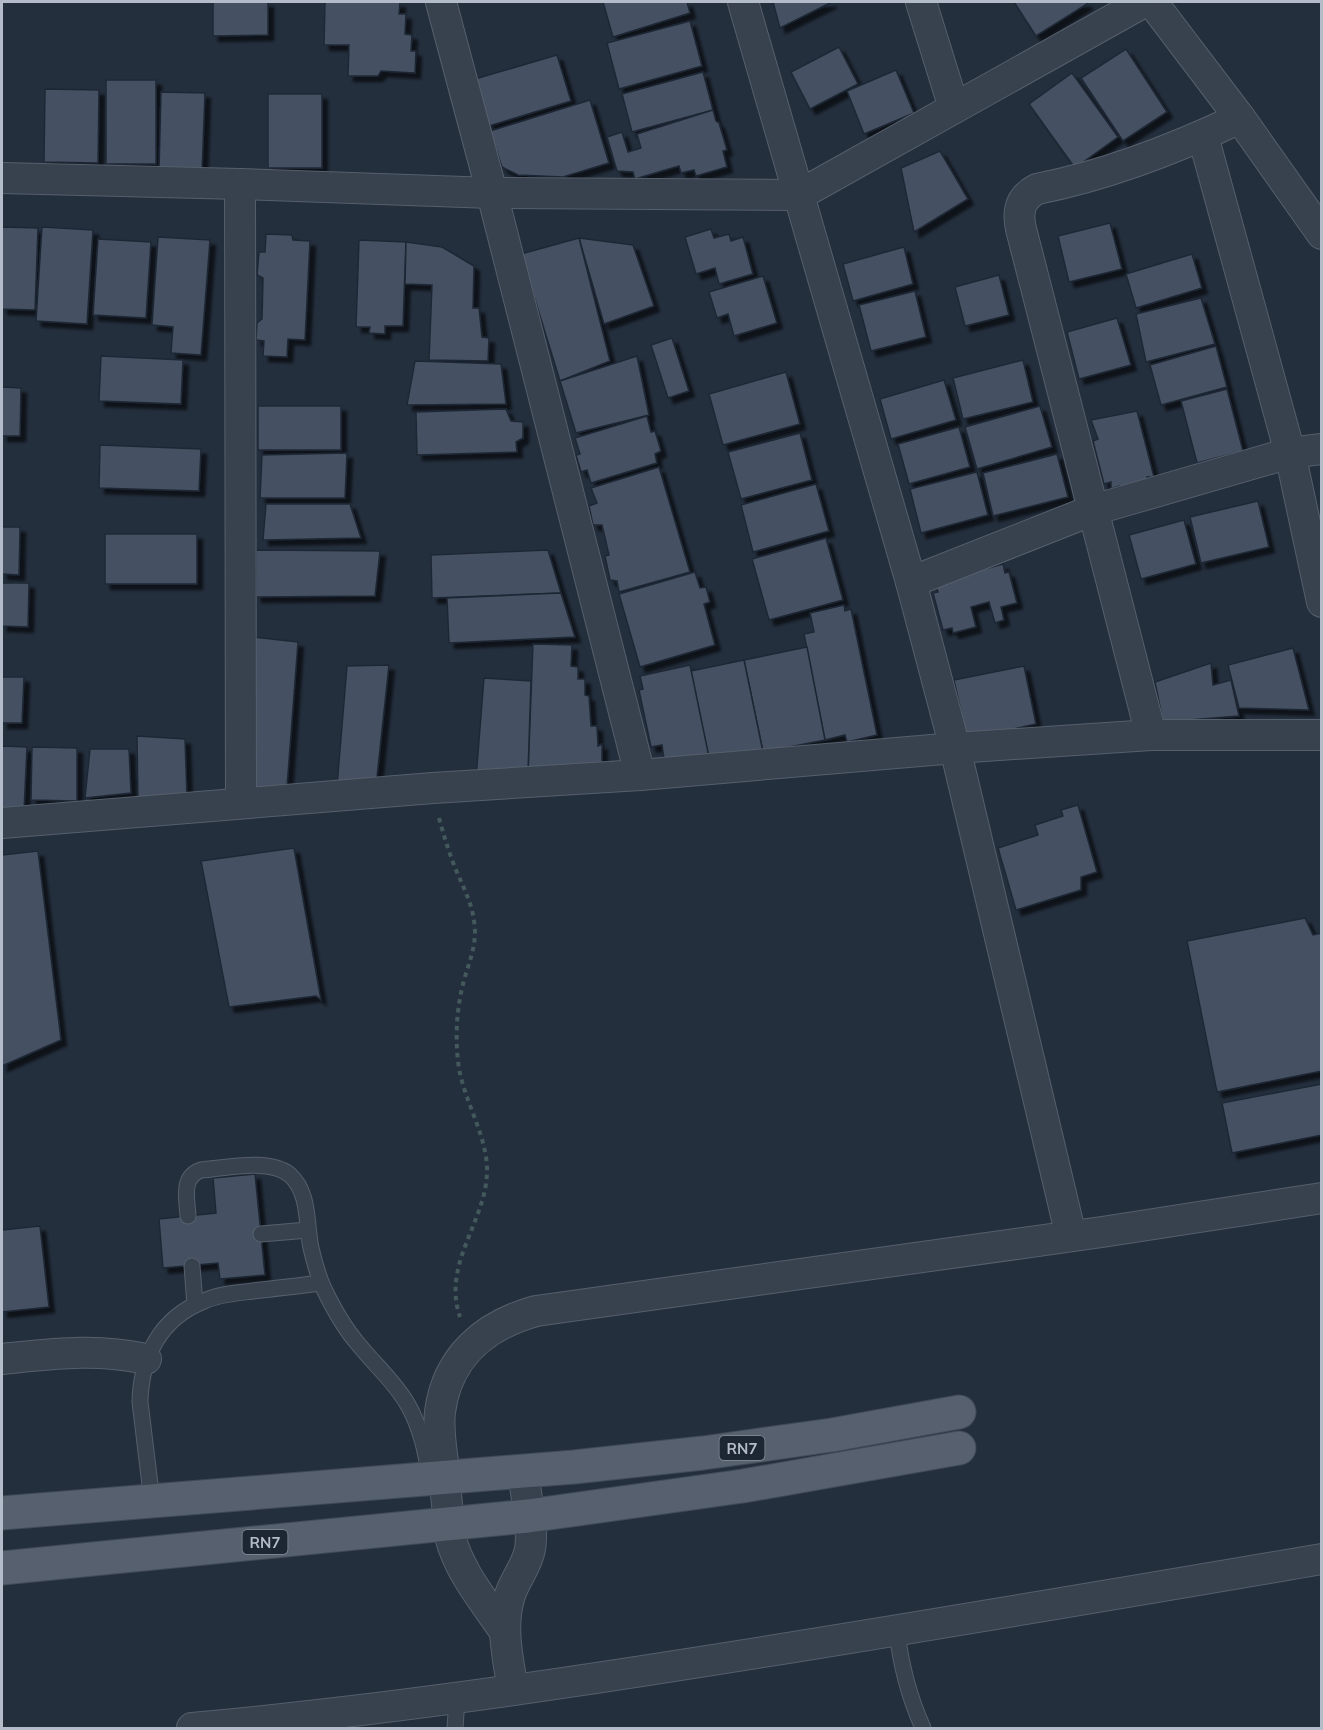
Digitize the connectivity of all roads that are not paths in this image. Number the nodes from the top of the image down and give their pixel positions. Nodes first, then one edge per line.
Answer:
1 (441, 2) edge
2 (743, 2) edge
3 (921, 2) edge
4 (1144, 2) edge
5 (1152, 2) edge
6 (954, 108) junction
7 (1240, 118) junction
8 (1203, 136) junction
9 (2, 178) edge
10 (240, 184) junction
11 (492, 193) junction
12 (799, 195) junction
13 (1322, 234) edge
14 (1322, 449) edge
15 (1290, 453) junction
16 (1093, 510) junction
17 (911, 582) junction
18 (1322, 602) edge
19 (1151, 735) junction
20 (1322, 735) edge
21 (955, 748) junction
22 (640, 775) junction
23 (241, 803) junction
24 (2, 823) edge
25 (1322, 1198) edge
26 (188, 1216) dead end
27 (308, 1230) junction
28 (261, 1234) dead end
29 (1071, 1236) junction
30 (192, 1266) dead end
31 (321, 1283) junction
32 (195, 1305) junction
33 (2, 1359) edge
34 (146, 1359) junction
35 (959, 1412) dead end
36 (959, 1448) dead end
37 (523, 1471) junction
38 (437, 1478) junction
39 (152, 1502) junction
40 (2, 1514) edge
41 (528, 1516) junction
42 (448, 1524) junction
43 (1322, 1559) edge
44 (2, 1569) edge
45 (505, 1632) junction
46 (897, 1632) junction
47 (513, 1690) junction
48 (457, 1699) junction
49 (192, 1728) edge
50 (455, 1728) edge
51 (923, 1728) edge

1 - 11 street
2 - 12 street
3 - 6 street
4 - 6 street
5 - 7 street
6 - 12 street
7 - 8 street
7 - 13 street
8 - 15 street
8 - 16 street
9 - 10 street
10 - 11 street
10 - 23 street
11 - 12 street
11 - 22 street
12 - 17 street
14 - 15 street
15 - 16 street
15 - 18 street
16 - 17 street
16 - 19 street
17 - 21 street
19 - 20 street
19 - 21 street
21 - 22 street
21 - 29 street
22 - 23 street
23 - 24 street
25 - 29 street
26 - 27 lane
27 - 28 lane
27 - 31 lane
29 - 38 street
30 - 32 lane
31 - 32 lane
31 - 38 lane
32 - 34 lane
33 - 34 street
34 - 39 lane
35 - 37 main road, RN7
36 - 41 main road, RN7
37 - 38 main road, RN7
37 - 41 street
38 - 39 main road, RN7
38 - 42 street
39 - 40 main road, RN7
41 - 42 main road, RN7
41 - 45 street
42 - 44 main road, RN7
42 - 45 street
43 - 46 street
45 - 47 street
46 - 47 street
46 - 51 lane
47 - 48 street
48 - 49 street
48 - 50 lane

